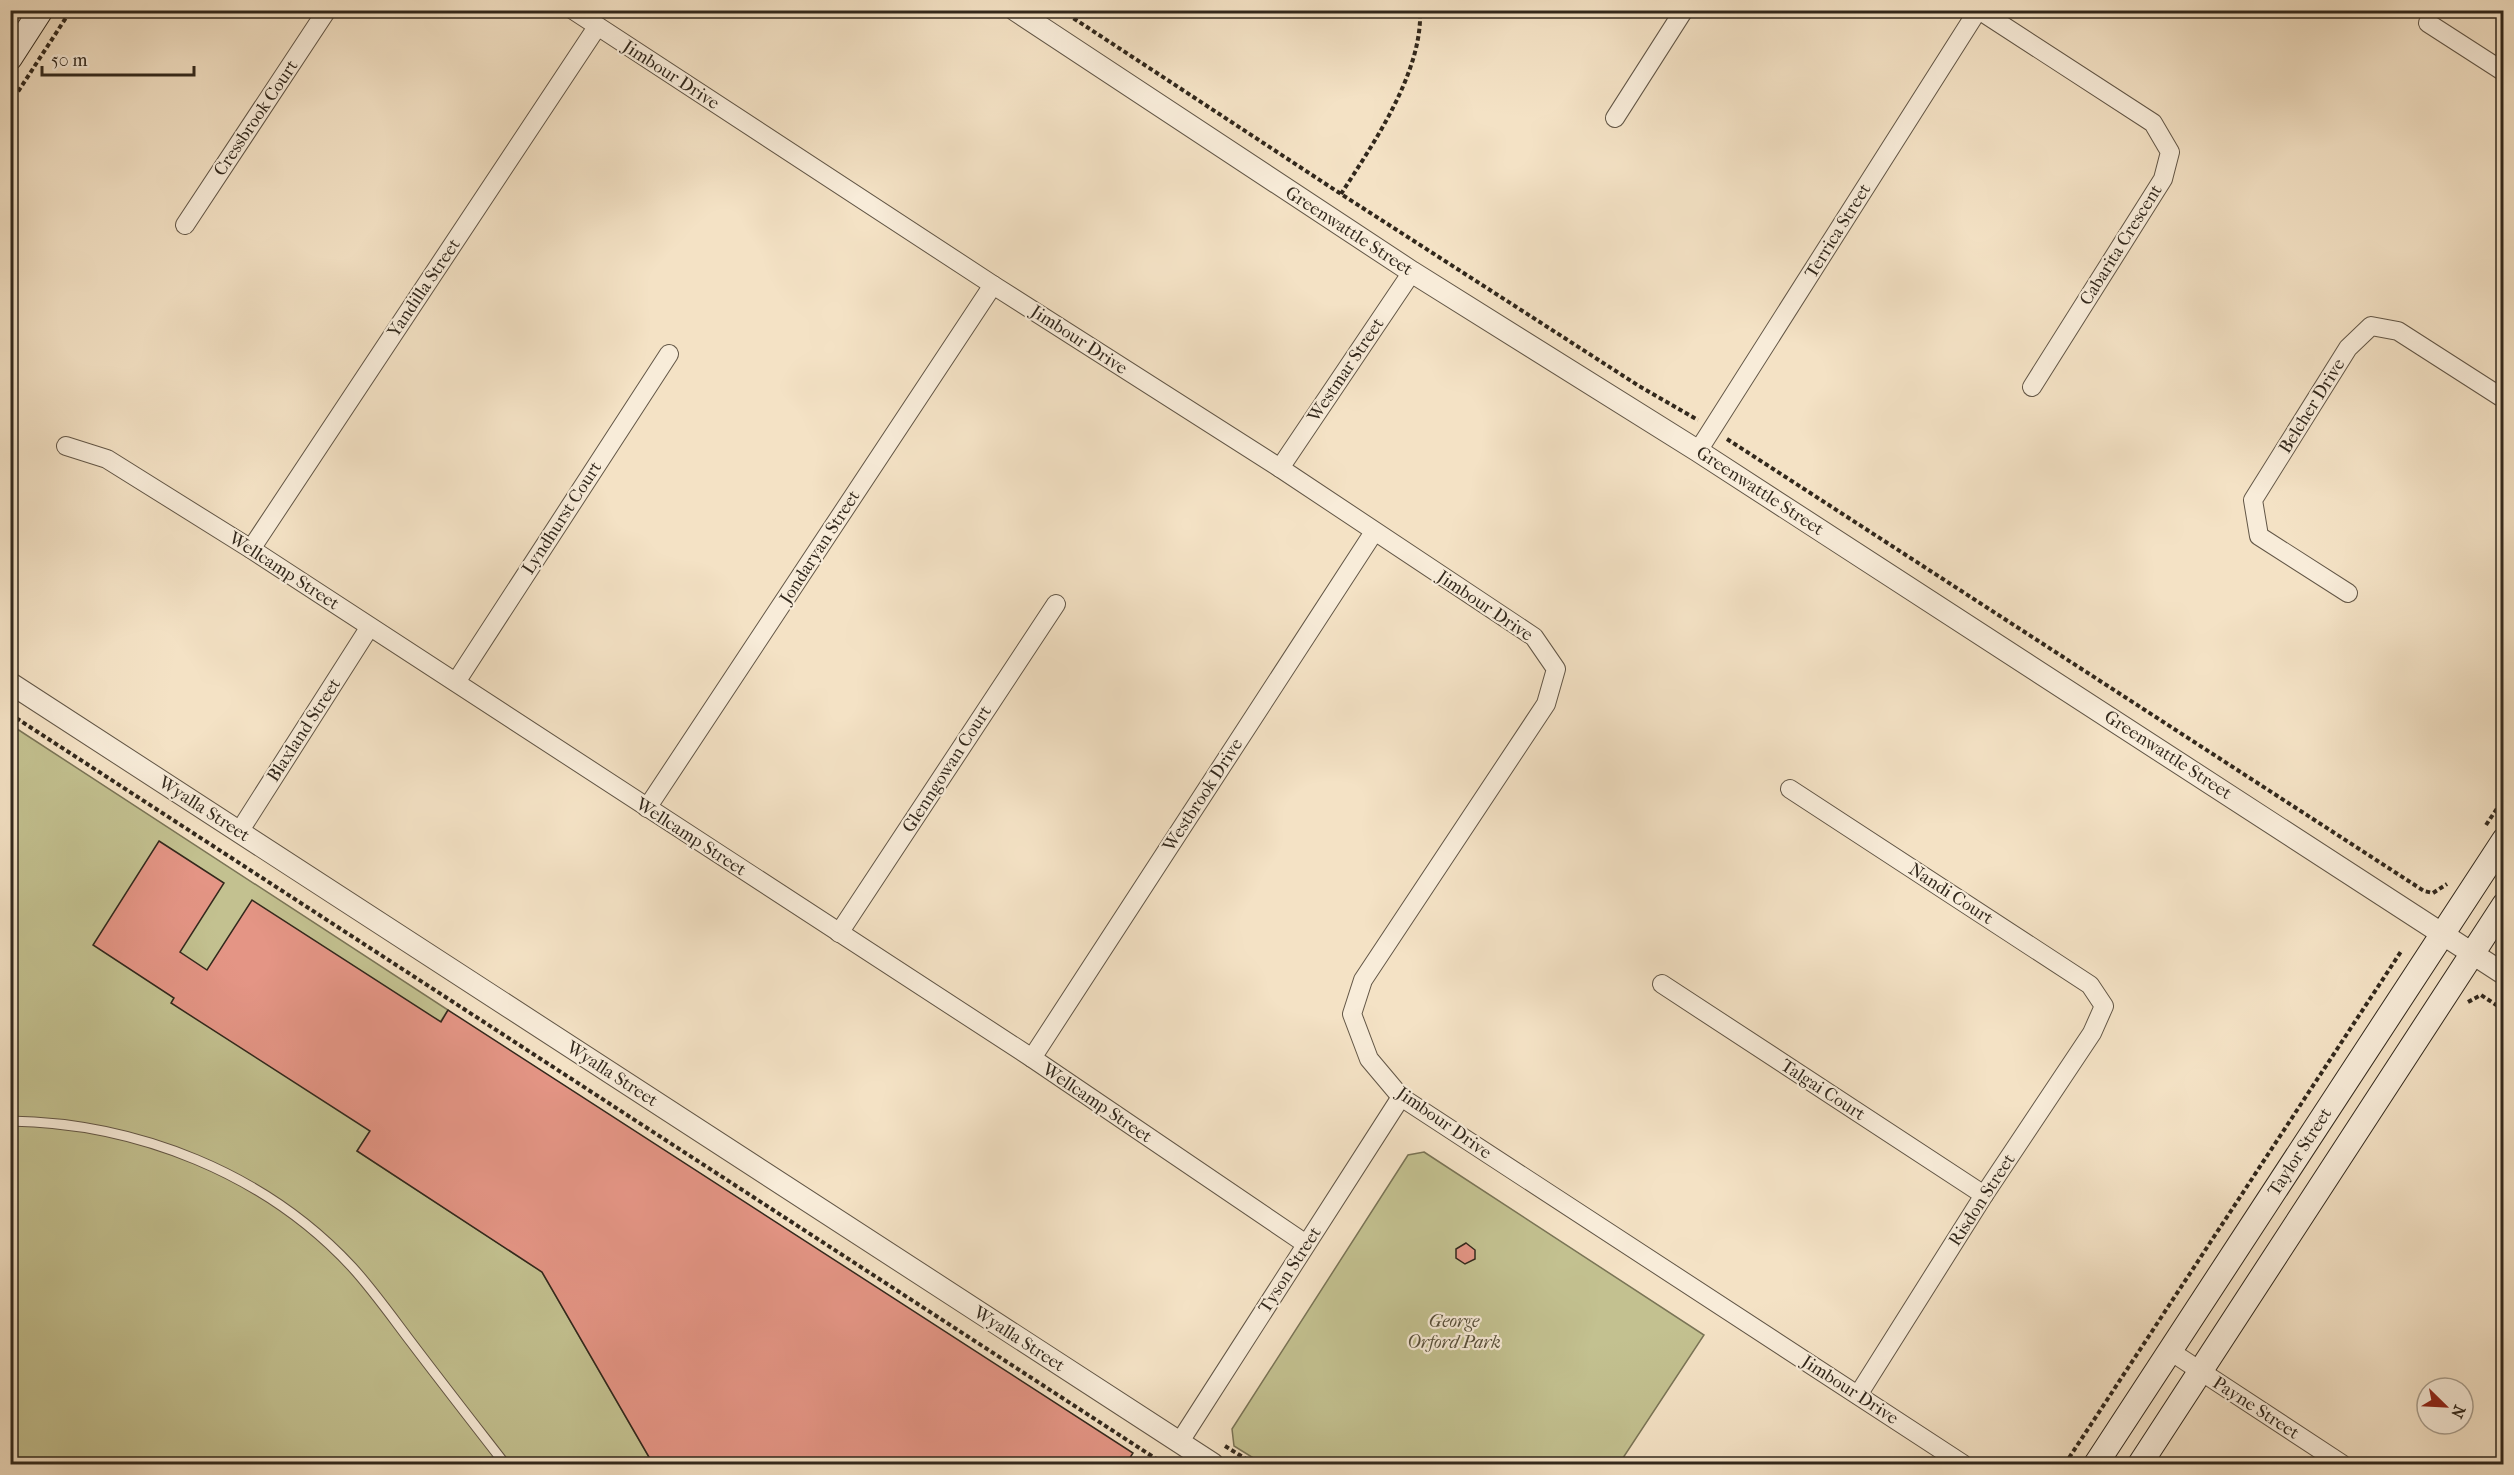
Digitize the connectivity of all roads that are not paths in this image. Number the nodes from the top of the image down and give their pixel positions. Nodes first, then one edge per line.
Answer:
1 (41, 10) edge
2 (327, 10) edge
3 (573, 10) edge
4 (1015, 10) edge
5 (1684, 10) edge
6 (1978, 10) edge
7 (2428, 23) dead end
8 (597, 27) junction
9 (10, 58) edge
10 (2504, 72) edge
11 (1615, 118) dead end
12 (184, 225) dead end
13 (1412, 272) junction
14 (993, 285) junction
15 (669, 354) dead end
16 (2032, 387) dead end
17 (2504, 399) edge
18 (66, 446) dead end
19 (1698, 451) junction
20 (1280, 468) junction
21 (1374, 532) junction
22 (251, 549) junction
23 (2348, 593) dead end
24 (1056, 604) dead end
25 (369, 628) junction
26 (456, 682) junction
27 (10, 683) edge
28 (1790, 789) dead end
29 (647, 808) junction
30 (238, 832) junction
31 (2504, 840) edge
32 (2504, 905) edge
33 (839, 933) junction
34 (2443, 934) junction
35 (2472, 953) junction
36 (2504, 974) edge
37 (1662, 984) dead end
38 (2104, 1006) joint
39 (1032, 1058) junction
40 (1401, 1097) junction
41 (10, 1121) edge
42 (1984, 1195) junction
43 (1306, 1244) junction
44 (2170, 1351) junction
45 (2200, 1371) junction
46 (1858, 1395) junction
47 (1179, 1443) junction
48 (505, 1464) edge
49 (1213, 1464) edge
50 (1963, 1464) edge
51 (2096, 1464) edge
52 (2140, 1464) edge
53 (2342, 1464) edge

1 - 9 main road
2 - 12 street, Cressbrook Court
3 - 8 street, Jimbour Drive
4 - 13 street, Greenwattle Street
5 - 11 street
6 - 16 street, Cabarita Crescent
6 - 19 street, Terrica Street
7 - 10 street
8 - 14 street, Jimbour Drive
8 - 22 street, Yandilla Street
13 - 19 street, Greenwattle Street
13 - 20 street, Westmar Street
14 - 20 street, Jimbour Drive
14 - 29 street, Jondaryan Street
15 - 26 street, Lyndhurst Court
17 - 23 street, Belcher Drive
18 - 22 street, Wellcamp Street
19 - 34 street, Greenwattle Street
20 - 21 street, Jimbour Drive
21 - 39 street, Westbrook Drive
21 - 40 street, Jimbour Drive
22 - 25 street, Wellcamp Street
24 - 33 street, Glenngowan Court
25 - 26 street, Wellcamp Street
25 - 30 street, Blaxland Street
26 - 29 street, Wellcamp Street
27 - 30 street, Wyalla Street
28 - 38 street, Nandi Court
29 - 33 street, Wellcamp Street
30 - 47 street, Wyalla Street
31 - 34 main road, Taylor Street
32 - 35 main road, Taylor Street
33 - 39 street, Wellcamp Street
34 - 35 street, Greenwattle Street
34 - 44 main road, Taylor Street
35 - 36 street, Greenwattle Street
35 - 45 main road, Taylor Street
37 - 42 street, Talgai Court
38 - 42 street, Risdon Street
39 - 43 street, Wellcamp Street
40 - 43 street, Tyson Street
40 - 46 street, Jimbour Drive
41 - 48 lane
42 - 46 street, Risdon Street
43 - 47 street, Tyson Street
44 - 45 street, Payne Street
44 - 51 main road, Taylor Street
45 - 52 main road, Taylor Street
45 - 53 street, Payne Street
46 - 50 street, Jimbour Drive
47 - 49 street, Wyalla Street

